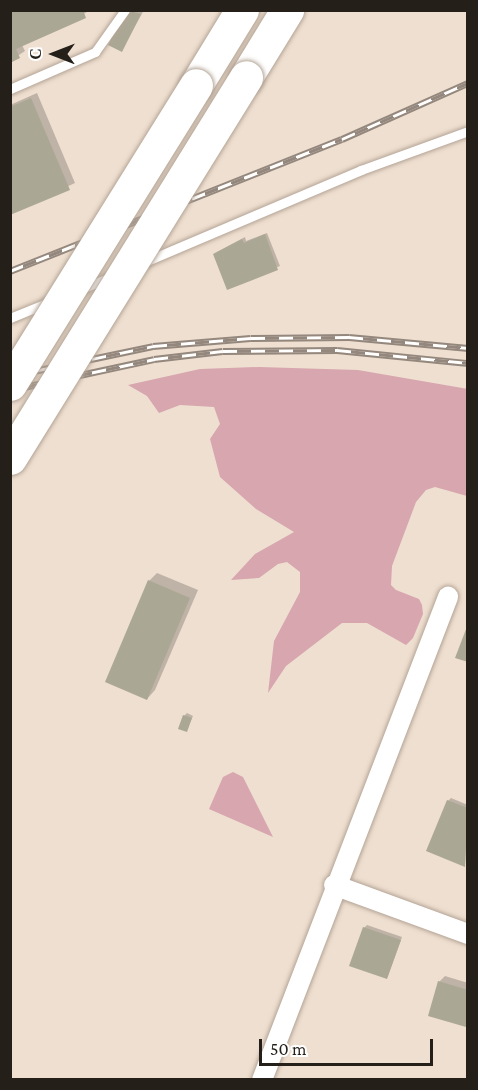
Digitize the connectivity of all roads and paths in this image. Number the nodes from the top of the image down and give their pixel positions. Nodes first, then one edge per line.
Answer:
1 (125, 10) edge
2 (242, 10) edge
3 (287, 10) edge
4 (10, 89) edge
5 (468, 131) edge
6 (10, 318) edge
7 (10, 384) edge
8 (10, 458) edge
9 (448, 597) dead end
10 (334, 885) junction
11 (468, 934) edge
12 (262, 1080) edge

1 - 4 lane
2 - 7 highway, bridge
3 - 8 highway, bridge
5 - 6 lane
9 - 10 street
10 - 11 street
10 - 12 street

